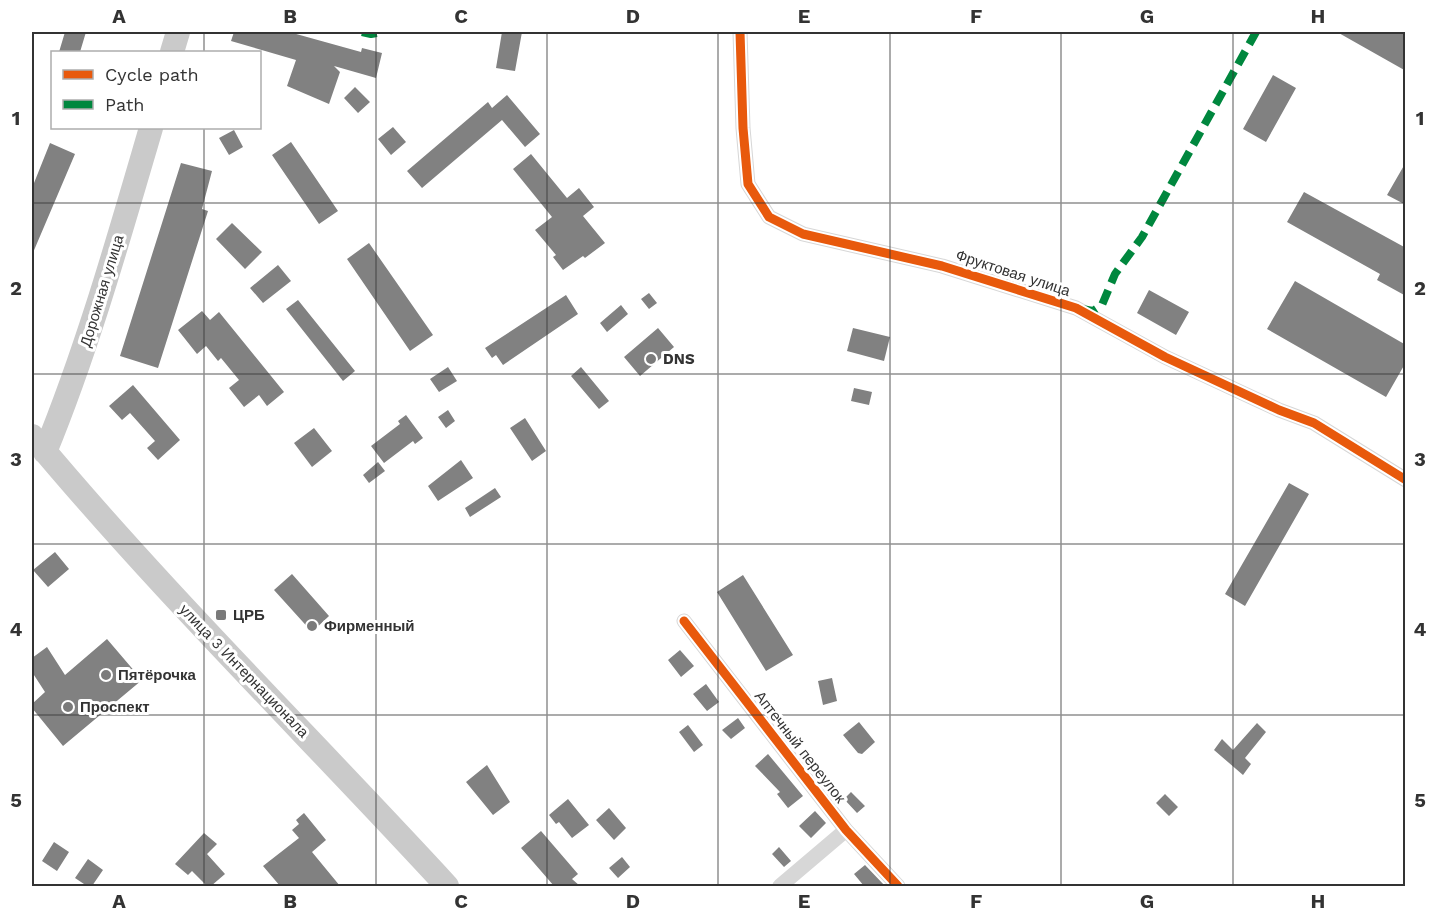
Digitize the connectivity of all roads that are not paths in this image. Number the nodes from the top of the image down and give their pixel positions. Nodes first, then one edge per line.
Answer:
1 (178, 32) edge
2 (740, 32) edge
3 (172, 51) edge
4 (150, 129) edge
5 (38, 444) edge
6 (1406, 480) edge
7 (684, 621) dead end
8 (846, 830) junction
9 (447, 886) edge
10 (780, 886) edge
11 (898, 886) edge

1 - 3 main road
2 - 6 street, Фруктовая улица
4 - 5 main road, Дорожная улица
5 - 9 main road, улица 3 Интернационала
7 - 8 street, Аптечный переулок
8 - 10 street
8 - 11 street, Аптечный переулок

